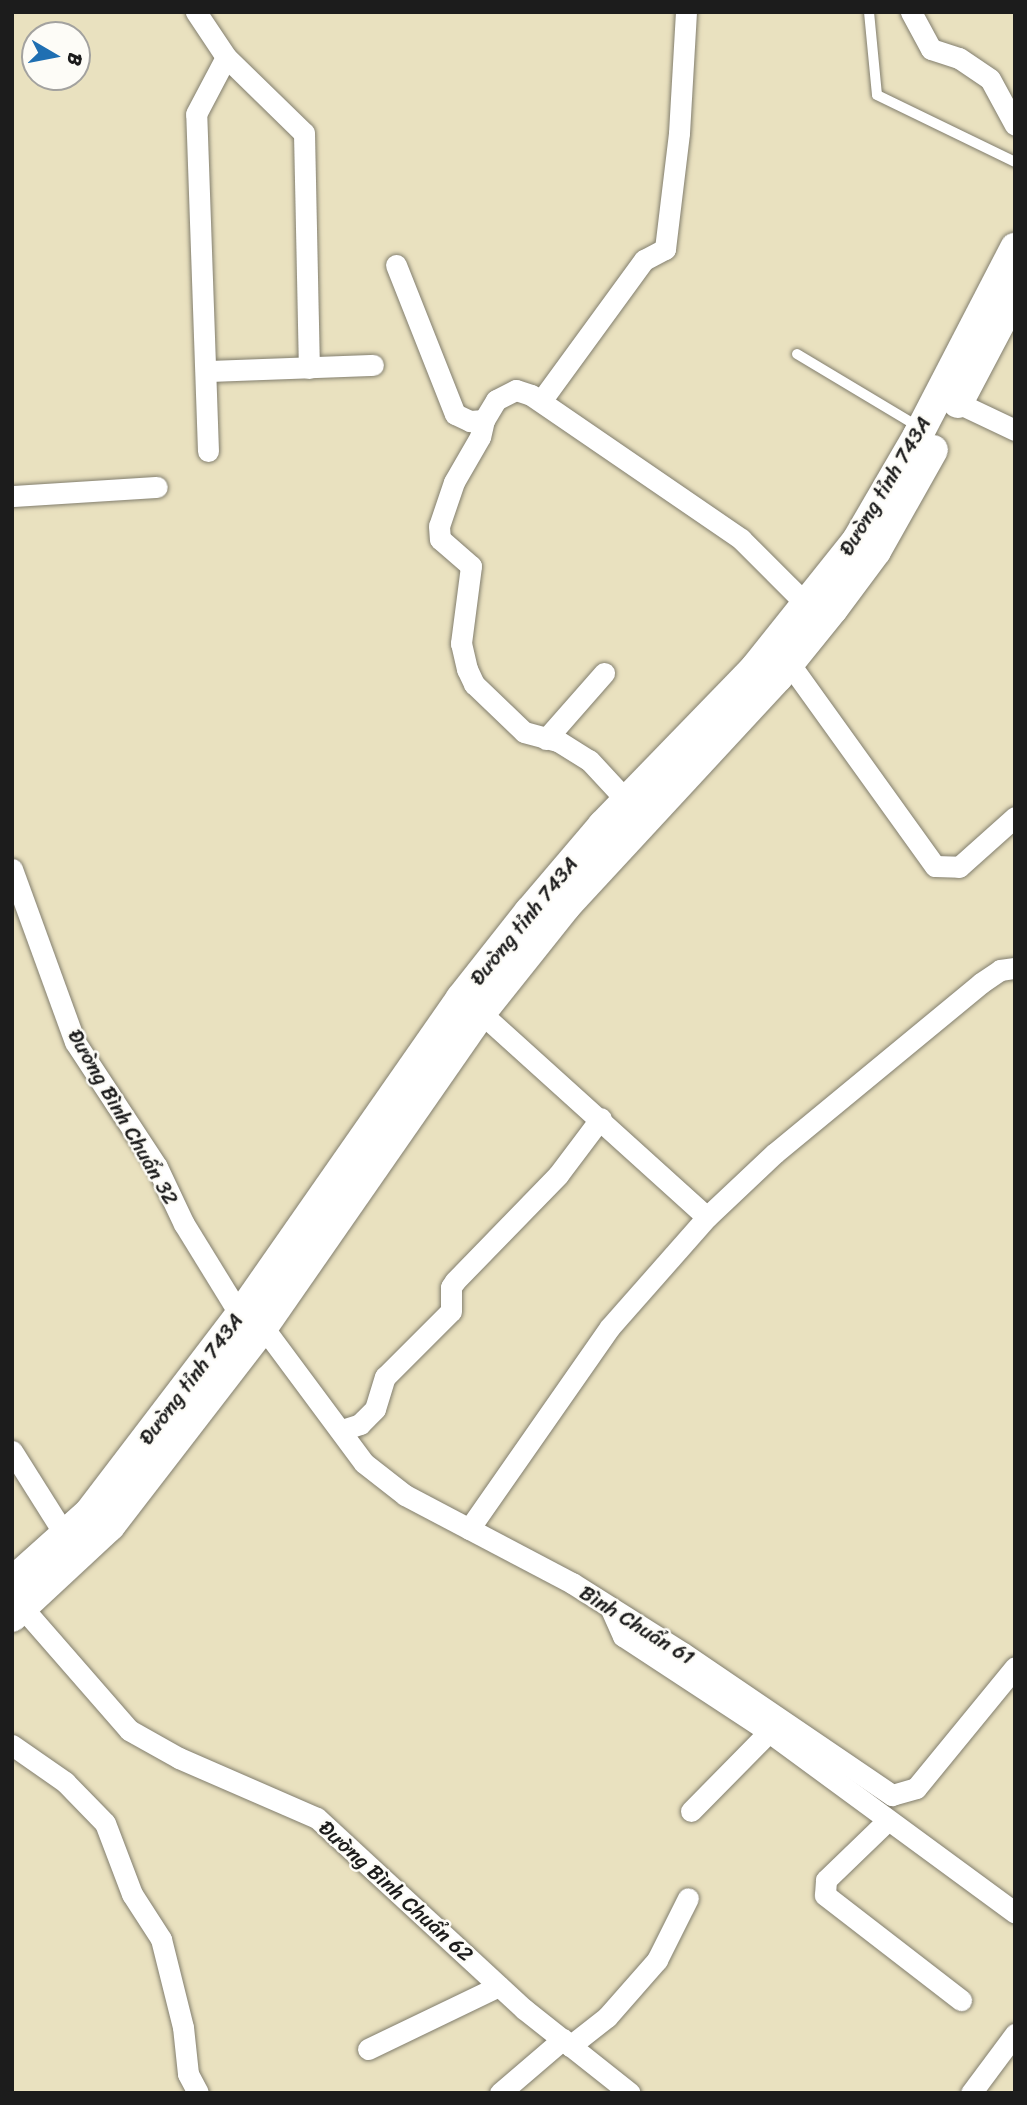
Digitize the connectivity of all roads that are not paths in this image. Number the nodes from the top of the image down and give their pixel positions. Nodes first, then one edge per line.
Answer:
1 (196, 12) edge
2 (686, 12) edge
3 (869, 12) edge
4 (911, 12) edge
5 (226, 57) junction
6 (1015, 125) edge
7 (1015, 162) edge
8 (1015, 248) edge
9 (396, 265) dead end
10 (1015, 295) edge
11 (797, 354) dead end
12 (373, 365) dead end
13 (309, 368) junction
14 (205, 371) junction
15 (541, 401) junction
16 (958, 402) junction
17 (484, 420) junction
18 (922, 429) junction
19 (1015, 430) edge
20 (208, 451) dead end
21 (157, 487) dead end
22 (12, 496) edge
23 (806, 604) junction
24 (789, 663) junction
25 (604, 673) dead end
26 (546, 739) junction
27 (626, 800) junction
28 (1015, 817) edge
29 (12, 869) edge
30 (1015, 968) edge
31 (481, 1013) junction
32 (601, 1118) junction
33 (707, 1217) junction
34 (252, 1321) junction
35 (342, 1430) junction
36 (12, 1451) edge
37 (469, 1528) junction
38 (65, 1535) junction
39 (15, 1601) edge
40 (610, 1607) junction
41 (1015, 1667) edge
42 (769, 1732) junction
43 (12, 1745) edge
44 (691, 1811) dead end
45 (887, 1821) junction
46 (688, 1898) dead end
47 (1015, 1913) edge
48 (499, 1986) junction
49 (961, 2000) dead end
50 (1015, 2034) edge
51 (567, 2043) junction
52 (368, 2049) dead end
53 (198, 2093) edge
54 (500, 2093) edge
55 (630, 2093) edge
56 (971, 2093) edge

1 - 5 street
2 - 15 street
3 - 7 lane
4 - 6 street
5 - 13 street
5 - 14 street
8 - 18 main road, Đường tỉnh 743A
9 - 17 street
10 - 16 main road, Đường tỉnh 743A
11 - 18 lane
12 - 13 street
13 - 14 street
14 - 20 street
15 - 17 street
15 - 23 street
16 - 19 street
16 - 24 main road, Đường tỉnh 743A
17 - 26 street
18 - 23 main road, Đường tỉnh 743A
21 - 22 street
23 - 27 main road, Đường tỉnh 743A
24 - 28 street
24 - 31 main road, Đường tỉnh 743A
25 - 26 street
26 - 27 street
27 - 34 main road, Đường tỉnh 743A
29 - 34 street, Đường Bình Chuẩn 32
30 - 33 street
31 - 32 street
31 - 34 main road, Đường tỉnh 743A
32 - 33 street
32 - 35 street
33 - 37 street
34 - 35 street, Bình Chuẩn 61
34 - 38 main road, Đường tỉnh 743A
34 - 39 main road, Đường tỉnh 743A
35 - 37 street, Bình Chuẩn 61
36 - 38 street
37 - 40 street, Bình Chuẩn 61
38 - 39 main road, Đường tỉnh 743A
39 - 48 street, Đường Bình Chuẩn 62
40 - 41 street, Bình Chuẩn 61
40 - 42 street
42 - 44 street
42 - 45 street
43 - 53 street
45 - 47 street
45 - 49 street
46 - 51 street
48 - 51 street, Đường Bình Chuẩn 62
48 - 52 street
50 - 56 street
51 - 54 street
51 - 55 street, Đường Bình Chuẩn 62

